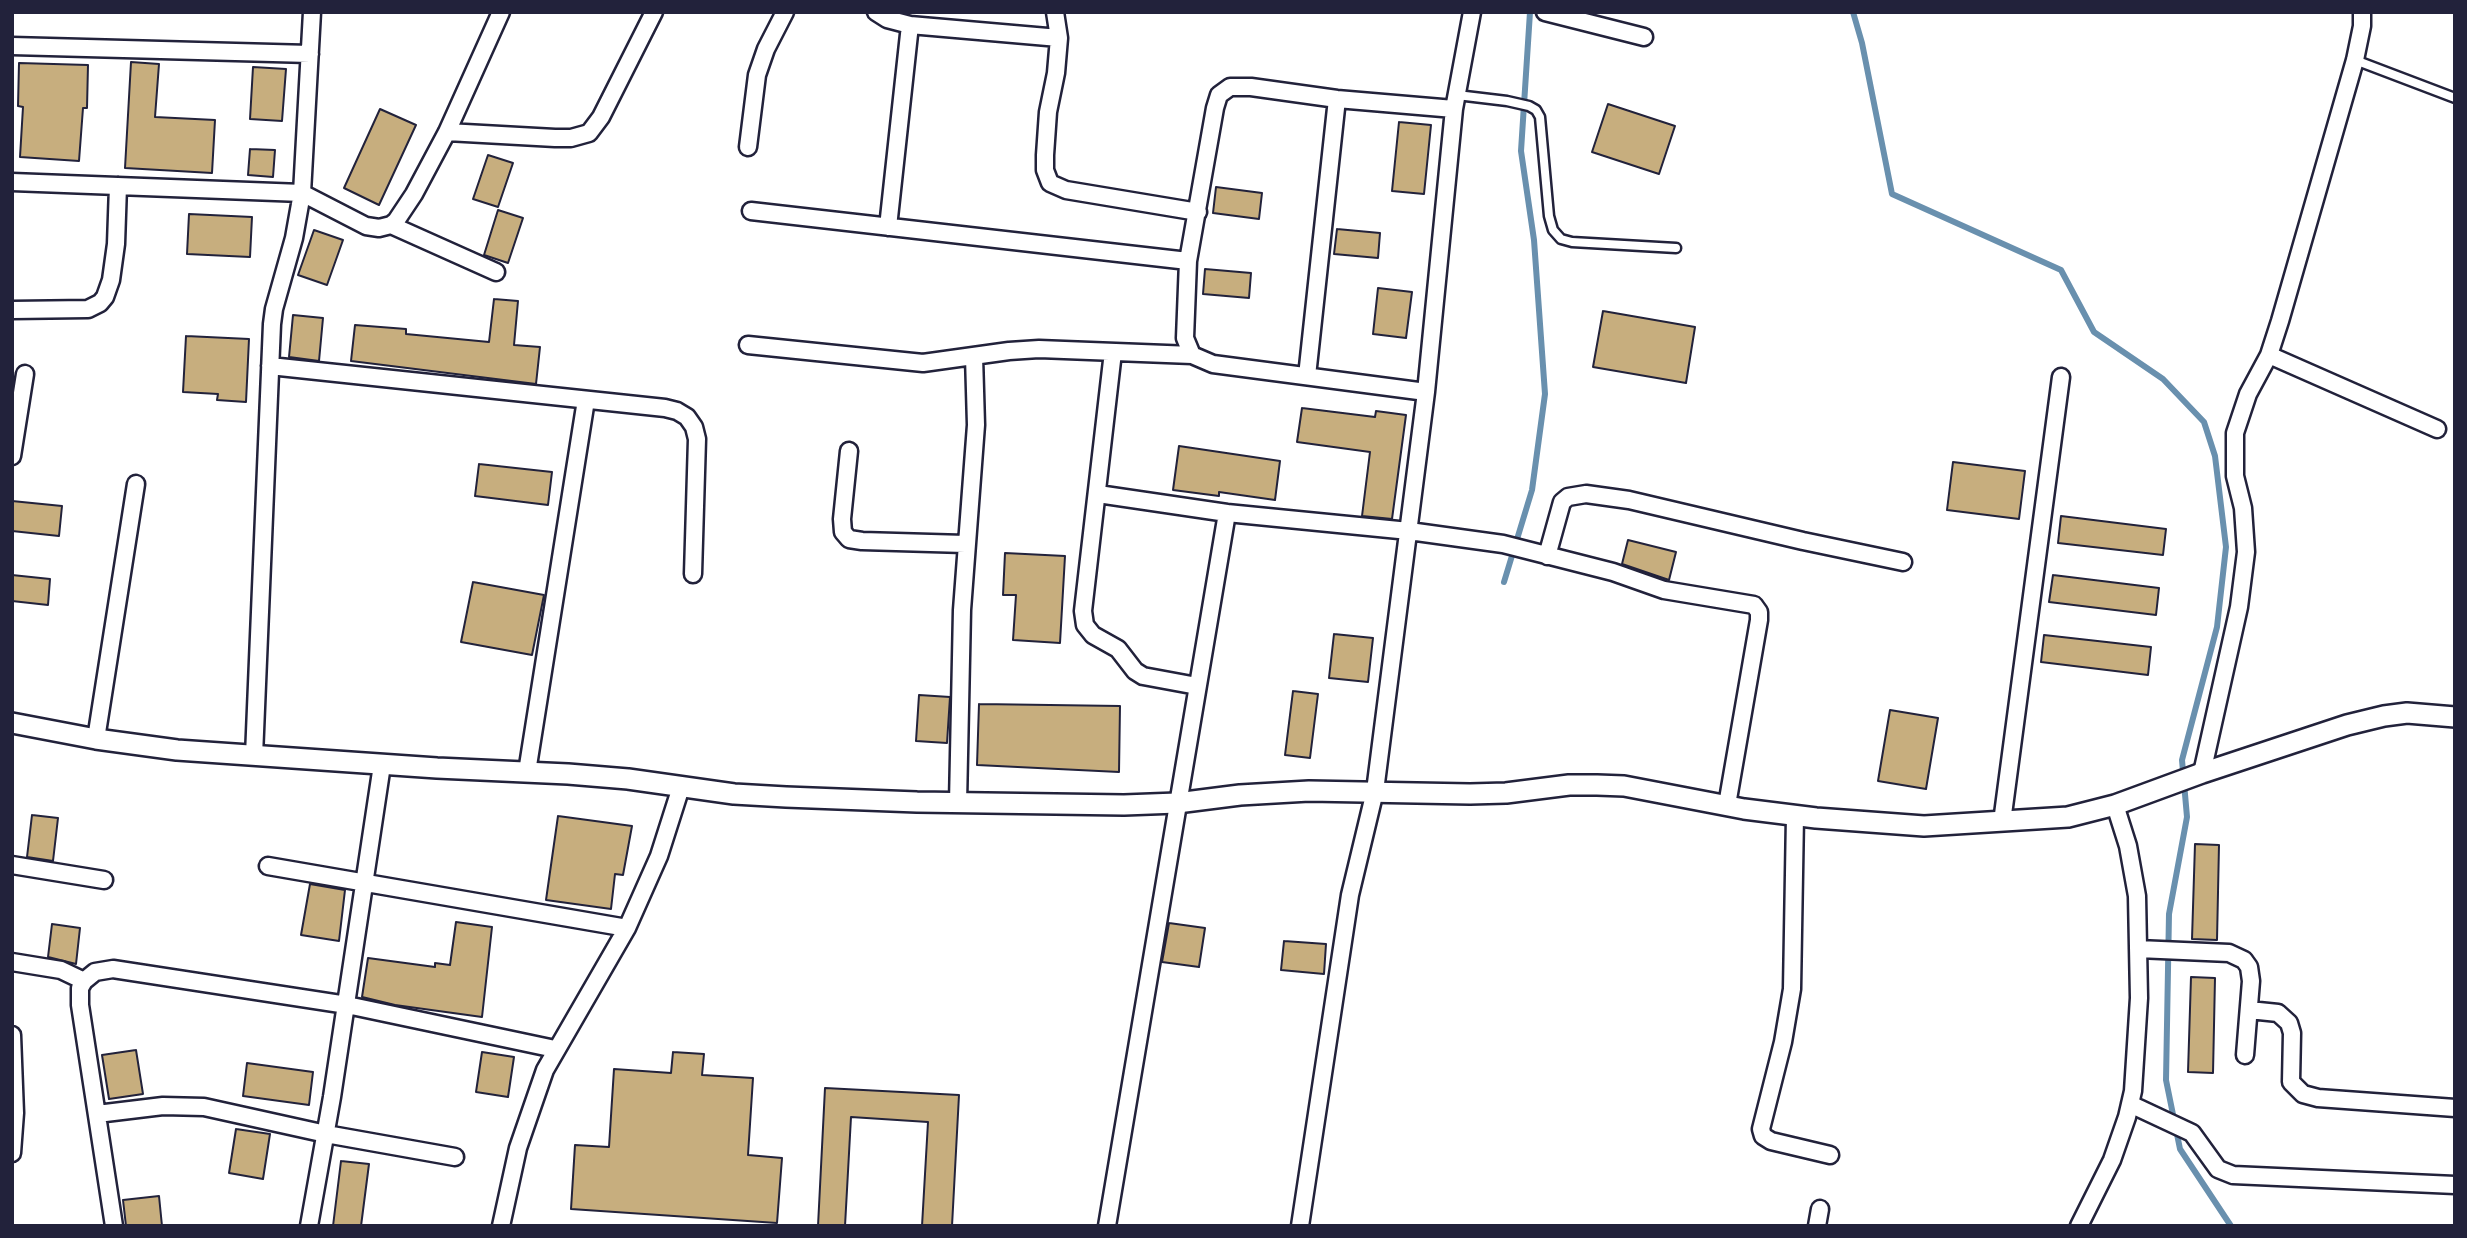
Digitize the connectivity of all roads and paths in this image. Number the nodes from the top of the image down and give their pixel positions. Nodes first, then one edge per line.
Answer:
1 (312, 12) edge
2 (501, 12) edge
3 (654, 12) edge
4 (785, 12) edge
5 (876, 12) edge
6 (1055, 12) edge
7 (1472, 12) edge
8 (2362, 12) edge
9 (1549, 13) edge
10 (910, 25) junction
11 (1644, 37) dead end
12 (1059, 38) junction
13 (12, 46) edge
14 (310, 54) junction
15 (2356, 60) junction
16 (2455, 98) edge
17 (1337, 99) junction
18 (1455, 102) junction
19 (447, 132) junction
20 (748, 147) dead end
21 (12, 182) edge
22 (118, 186) junction
23 (302, 193) junction
24 (751, 211) dead end
25 (1198, 212) junction
26 (391, 225) junction
27 (888, 227) junction
28 (1676, 248) dead end
29 (1188, 261) junction
30 (496, 272) dead end
31 (12, 310) edge
32 (748, 345) dead end
33 (1113, 352) junction
34 (1192, 355) junction
35 (2269, 355) junction
36 (974, 356) junction
37 (270, 366) junction
38 (25, 374) dead end
39 (1307, 376) junction
40 (2061, 377) dead end
41 (1426, 392) junction
42 (586, 400) junction
43 (2437, 429) dead end
44 (849, 451) dead end
45 (12, 456) edge
46 (136, 484) dead end
47 (1098, 494) junction
48 (1227, 513) junction
49 (1409, 531) junction
50 (965, 544) junction
51 (1547, 556) junction
52 (1903, 562) dead end
53 (693, 574) dead end
54 (1197, 686) junction
55 (2455, 717) edge
56 (12, 723) edge
57 (96, 739) junction
58 (254, 756) junction
59 (382, 765) junction
60 (527, 772) junction
61 (2190, 777) junction
62 (681, 787) junction
63 (1375, 791) junction
64 (957, 803) junction
65 (1177, 803) junction
66 (1727, 805) junction
67 (2115, 805) junction
68 (1796, 816) junction
69 (2002, 822) junction
70 (12, 865) edge
71 (268, 866) dead end
72 (104, 880) dead end
73 (365, 882) junction
74 (627, 928) junction
75 (2138, 949) junction
76 (12, 962) edge
77 (84, 981) junction
78 (347, 1005) junction
79 (2249, 1010) junction
80 (12, 1035) edge
81 (555, 1049) junction
82 (2245, 1055) dead end
83 (2130, 1104) junction
84 (2455, 1108) edge
85 (97, 1114) junction
86 (326, 1133) junction
87 (12, 1153) edge
88 (1830, 1155) dead end
89 (455, 1157) dead end
90 (2455, 1185) edge
91 (1820, 1209) dead end
92 (114, 1226) edge
93 (309, 1226) edge
94 (501, 1226) edge
95 (1107, 1226) edge
96 (1300, 1226) edge
97 (1817, 1226) edge
98 (2080, 1226) edge

1 - 14 street
2 - 19 street
3 - 19 street
4 - 20 street
5 - 10 street
6 - 12 street
7 - 18 street
8 - 15 street
9 - 11 street
10 - 12 street
10 - 27 street
12 - 25 street
13 - 14 street
14 - 23 street
15 - 16 lane
15 - 35 street
17 - 18 street
17 - 25 street
17 - 39 street
18 - 28 lane
18 - 41 street
19 - 26 street
21 - 22 street
22 - 23 street
22 - 31 street
23 - 26 street
23 - 37 street
24 - 27 street
25 - 29 street
26 - 30 street
27 - 29 street
29 - 34 street
32 - 36 street
33 - 34 street
33 - 36 street
33 - 47 street
34 - 39 street
35 - 43 street
35 - 61 street
36 - 50 street
37 - 42 street
37 - 58 street
38 - 45 street
39 - 41 street
40 - 69 street
41 - 49 street
42 - 53 street
42 - 60 street
44 - 50 street
46 - 57 street
47 - 48 street
47 - 54 street
48 - 49 street
48 - 54 street
49 - 51 street
49 - 63 street
50 - 64 street
51 - 52 street
51 - 66 street
54 - 65 street
55 - 61 street
56 - 57 street
57 - 58 street
58 - 59 street
59 - 60 street
59 - 73 street
60 - 62 street
61 - 67 street
62 - 64 street
62 - 74 street
63 - 65 street
63 - 66 street
63 - 96 street
64 - 65 street
65 - 95 street
66 - 68 street
67 - 69 street
67 - 75 street
68 - 69 street
68 - 88 street
70 - 72 street
71 - 73 street
73 - 74 street
73 - 78 street
74 - 81 street
75 - 79 street
75 - 83 street
76 - 77 street
77 - 78 street
77 - 85 street
78 - 81 street
78 - 86 street
79 - 82 street
79 - 84 street
80 - 87 street
81 - 94 street
83 - 90 street
83 - 98 street
85 - 86 street
85 - 92 street
86 - 89 street
86 - 93 street
91 - 97 street

